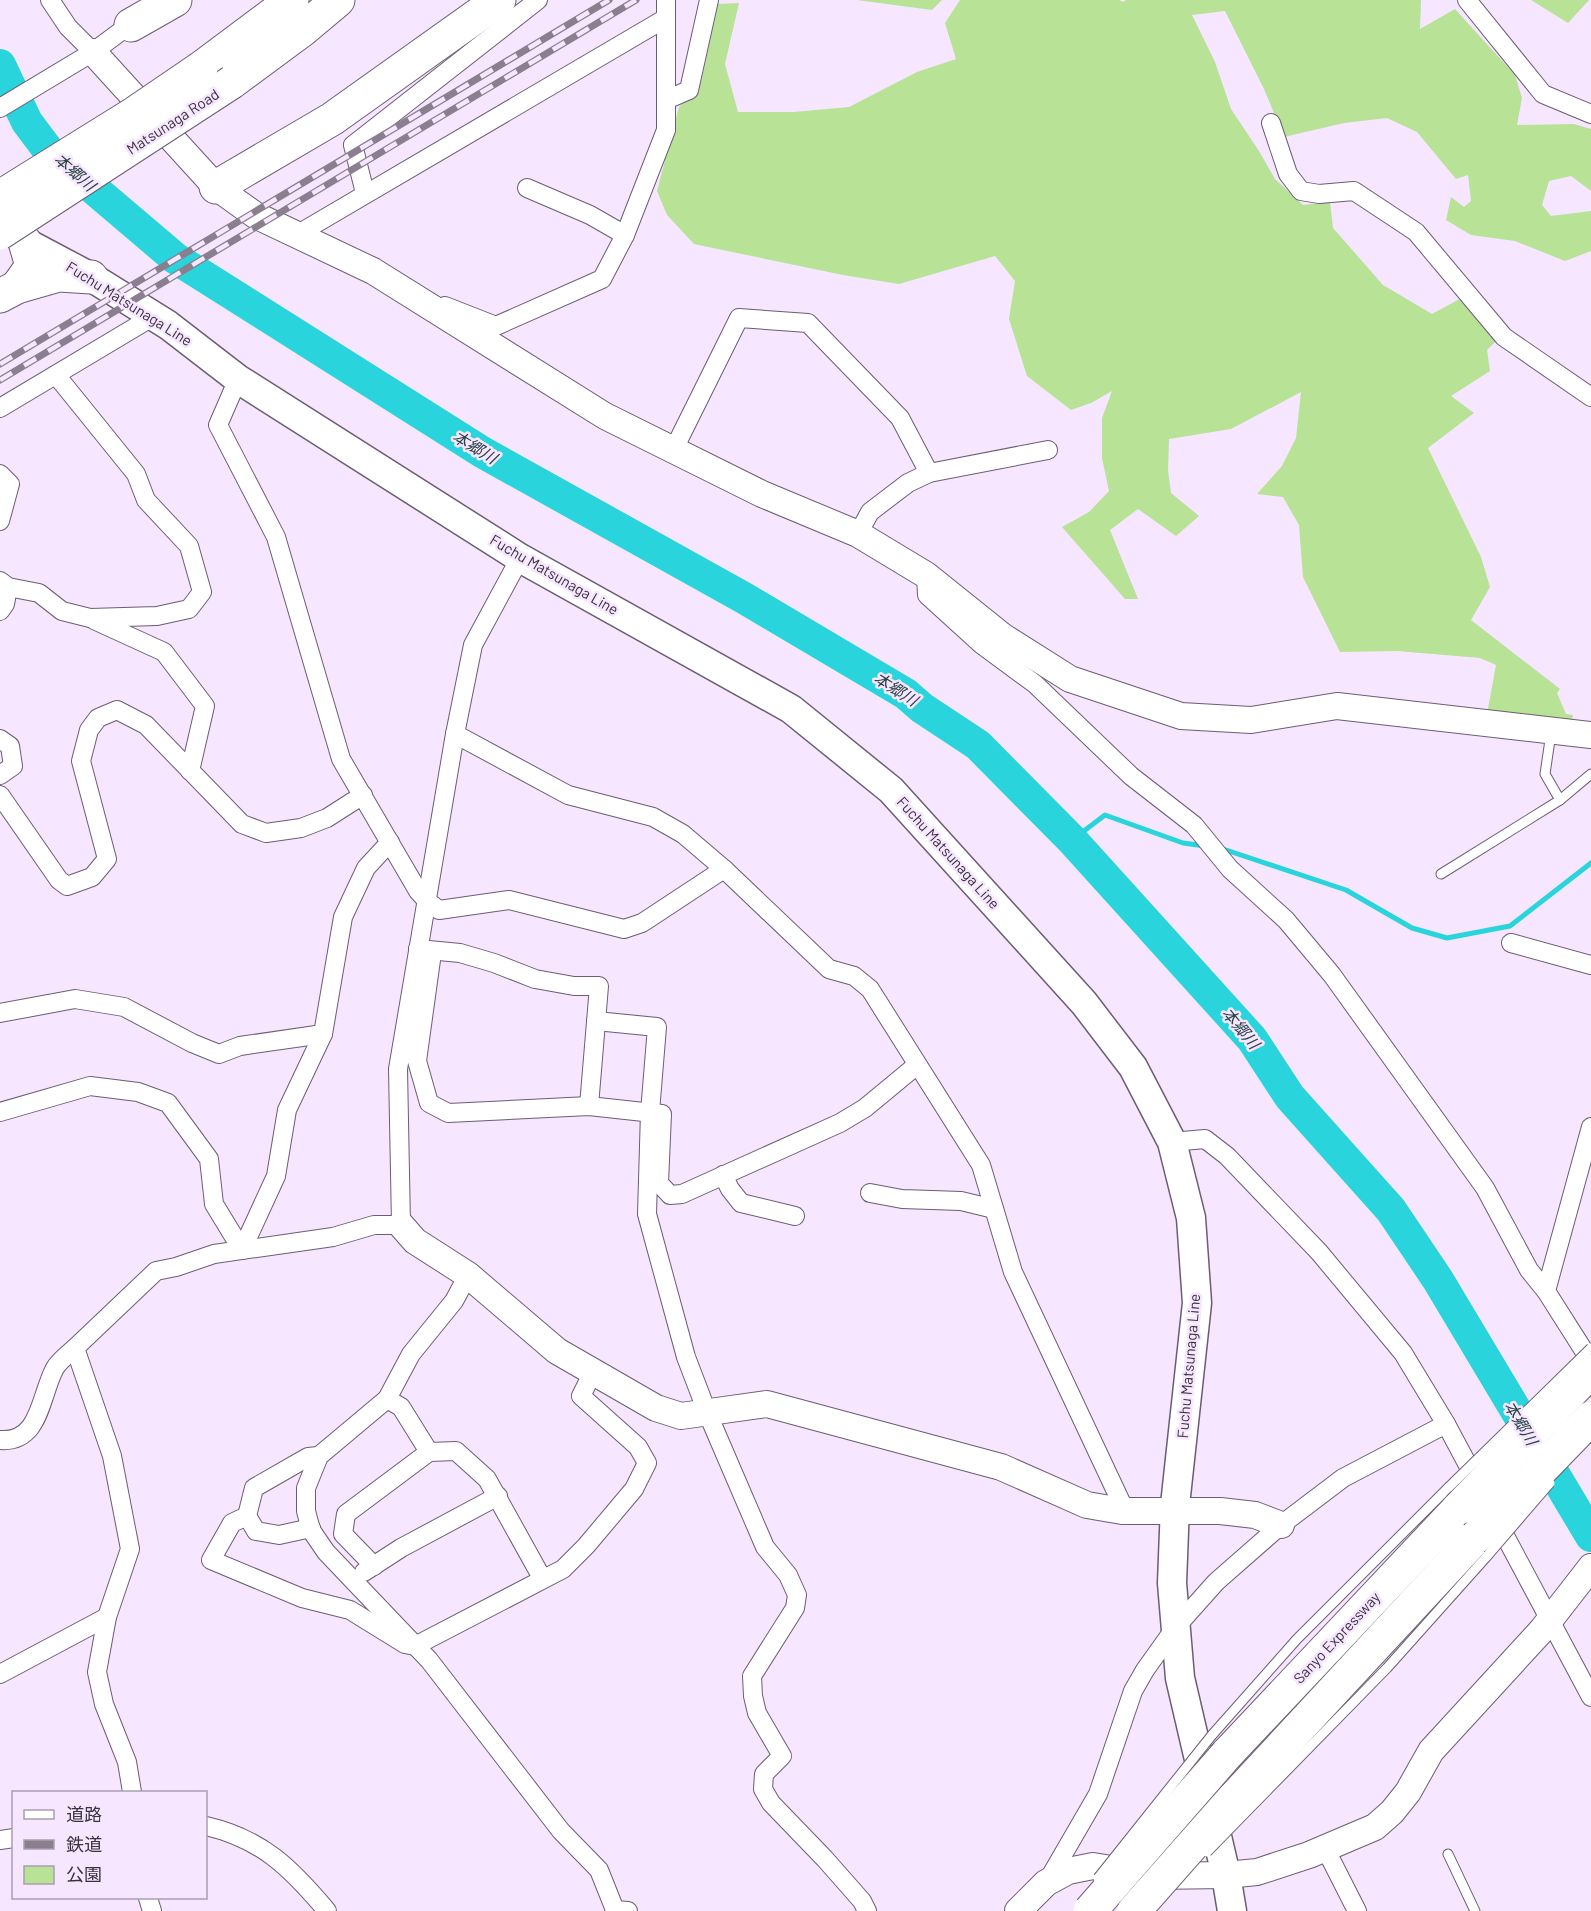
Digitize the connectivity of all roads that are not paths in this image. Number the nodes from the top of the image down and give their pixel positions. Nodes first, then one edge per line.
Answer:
1 (50, 0) edge
2 (161, 0) edge
3 (175, 0) edge
4 (292, 0) edge
5 (338, 0) edge
6 (357, 0) edge
7 (500, 0) edge
8 (538, 0) edge
9 (710, 0) edge
10 (1467, 0) edge
11 (666, 9) edge
12 (131, 25) junction
13 (301, 31) junction
14 (93, 52) junction
15 (666, 100) junction
16 (0, 108) edge
17 (1591, 114) edge
18 (1271, 123) dead end
19 (216, 187) junction
20 (527, 188) dead end
21 (365, 193) junction
22 (0, 197) edge
23 (0, 218) edge
24 (298, 234) junction
25 (626, 235) junction
26 (13, 237) edge
27 (91, 277) junction
28 (8, 292) edge
29 (407, 292) junction
30 (154, 316) junction
31 (56, 375) junction
32 (238, 379) junction
33 (1591, 397) edge
34 (0, 408) edge
35 (1048, 450) dead end
36 (672, 451) junction
37 (928, 473) junction
38 (0, 474) edge
39 (0, 521) edge
40 (858, 534) junction
41 (520, 558) junction
42 (926, 575) junction
43 (4, 584) edge
44 (0, 611) edge
45 (90, 618) junction
46 (1551, 730) junction
47 (455, 734) junction
48 (1591, 735) edge
49 (0, 739) edge
50 (190, 771) junction
51 (1591, 774) edge
52 (0, 775) edge
53 (0, 795) edge
54 (363, 795) junction
55 (1560, 800) junction
56 (390, 842) junction
57 (724, 868) junction
58 (1441, 874) dead end
59 (427, 901) junction
60 (1511, 943) dead end
61 (418, 949) junction
62 (1591, 965) edge
63 (0, 1013) edge
64 (596, 1021) junction
65 (323, 1034) junction
66 (916, 1065) junction
67 (589, 1106) junction
68 (0, 1112) edge
69 (650, 1112) junction
70 (1591, 1127) edge
71 (1172, 1142) junction
72 (723, 1175) junction
73 (870, 1193) dead end
74 (994, 1209) junction
75 (795, 1216) dead end
76 (401, 1225) junction
77 (242, 1250) junction
78 (1554, 1264) junction
79 (1528, 1270) junction
80 (468, 1275) junction
81 (1546, 1291) junction
82 (75, 1348) junction
83 (1591, 1348) edge
84 (1591, 1362) edge
85 (1591, 1371) edge
86 (593, 1372) junction
87 (387, 1399) junction
88 (707, 1412) junction
89 (1591, 1418) edge
90 (1446, 1424) junction
91 (0, 1440) edge
92 (429, 1452) junction
93 (320, 1456) junction
94 (1554, 1478) dead end
95 (498, 1496) junction
96 (1454, 1498) junction
97 (1122, 1511) junction
98 (1175, 1512) junction
99 (247, 1516) junction
100 (1281, 1525) junction
101 (311, 1528) junction
102 (1482, 1546) junction
103 (369, 1562) junction
104 (1591, 1567) edge
105 (542, 1578) junction
106 (353, 1579) junction
107 (107, 1617) junction
108 (1549, 1619) junction
109 (1175, 1628) junction
110 (416, 1646) junction
111 (0, 1674) edge
112 (1591, 1697) edge
113 (132, 1791) edge
114 (1240, 1805) junction
115 (207, 1826) edge
116 (1325, 1848) junction
117 (1448, 1854) dead end
118 (1199, 1861) dead end
119 (1191, 1869) dead end
120 (1226, 1875) junction
121 (1046, 1883) junction
122 (1175, 1886) dead end
123 (1091, 1899) edge
124 (327, 1911) edge
125 (618, 1911) edge
126 (867, 1911) edge
127 (1018, 1911) edge
128 (1134, 1911) edge
129 (1232, 1911) edge
130 (1357, 1911) edge
131 (1475, 1911) edge

1 - 14 street
2 - 12 street
3 - 12 highway
4 - 22 highway, Matsunaga Road, bridge
5 - 13 highway, Matsunaga Road
6 - 13 highway
7 - 19 highway
8 - 21 street
9 - 15 street
10 - 17 street
11 - 15 street
11 - 21 street
12 - 14 street
13 - 26 highway, Matsunaga Road, bridge
14 - 16 street
14 - 19 street
15 - 25 street
18 - 33 street
19 - 24 street
20 - 25 street
21 - 24 street
23 - 26 main road, Fuchu Matsunaga Line
24 - 29 street
25 - 29 street
26 - 27 main road, Fuchu Matsunaga Line
26 - 28 highway
27 - 28 highway
27 - 30 main road, Fuchu Matsunaga Line
29 - 36 street
30 - 31 street
30 - 32 main road, Fuchu Matsunaga Line
31 - 34 street
31 - 45 street
32 - 41 main road, Fuchu Matsunaga Line
32 - 54 street
35 - 37 street
36 - 37 street
36 - 40 street
37 - 40 street
38 - 39 street
40 - 42 street
41 - 47 street
41 - 71 main road, Fuchu Matsunaga Line
42 - 46 street
42 - 79 street
43 - 44 street
43 - 45 street
45 - 50 street
46 - 48 street
46 - 55 lane
47 - 57 street
47 - 59 street
49 - 52 street
50 - 53 street
50 - 54 street
51 - 55 lane
54 - 56 street
55 - 58 lane
56 - 59 street
56 - 65 street
57 - 59 street
57 - 66 street
59 - 61 street
60 - 62 street
61 - 64 street
61 - 67 street
61 - 76 street
63 - 65 street
64 - 67 street
64 - 69 street
65 - 77 street
66 - 72 street
66 - 74 street
67 - 69 street
68 - 77 street
69 - 72 street
69 - 88 street
70 - 78 street
71 - 90 street
71 - 98 main road, Fuchu Matsunaga Line
72 - 75 street
73 - 74 street
74 - 97 street
76 - 77 street
76 - 80 street
77 - 82 street
78 - 79 street
78 - 81 street
79 - 81 street
80 - 86 street
80 - 87 street
81 - 84 street
82 - 91 street
82 - 107 street
83 - 96 lane, bridge
85 - 96 highway, Sanyo Expressway, bridge
86 - 88 street
86 - 105 street
87 - 92 street
87 - 93 street
88 - 97 street
88 - 126 street
89 - 102 highway, bridge
90 - 100 street
90 - 108 street
92 - 95 street
92 - 103 street
93 - 99 street
93 - 101 street
94 - 102 lane, bridge
95 - 103 street
95 - 105 street
96 - 123 highway, Sanyo Expressway, bridge
97 - 98 street
98 - 100 street
98 - 109 main road, Fuchu Matsunaga Line
99 - 101 street
99 - 110 street
100 - 109 street
101 - 106 street
102 - 114 highway
103 - 106 street
104 - 108 street
105 - 110 street
106 - 110 street
107 - 111 street
107 - 113 street
108 - 112 street
108 - 116 street
109 - 120 main road, Fuchu Matsunaga Line
109 - 121 street
110 - 125 street
114 - 118 lane, bridge
114 - 128 highway, bridge
115 - 124 street
116 - 120 street
116 - 130 street
117 - 131 lane
119 - 122 lane
120 - 121 street
120 - 129 main road, Fuchu Matsunaga Line
121 - 127 street

